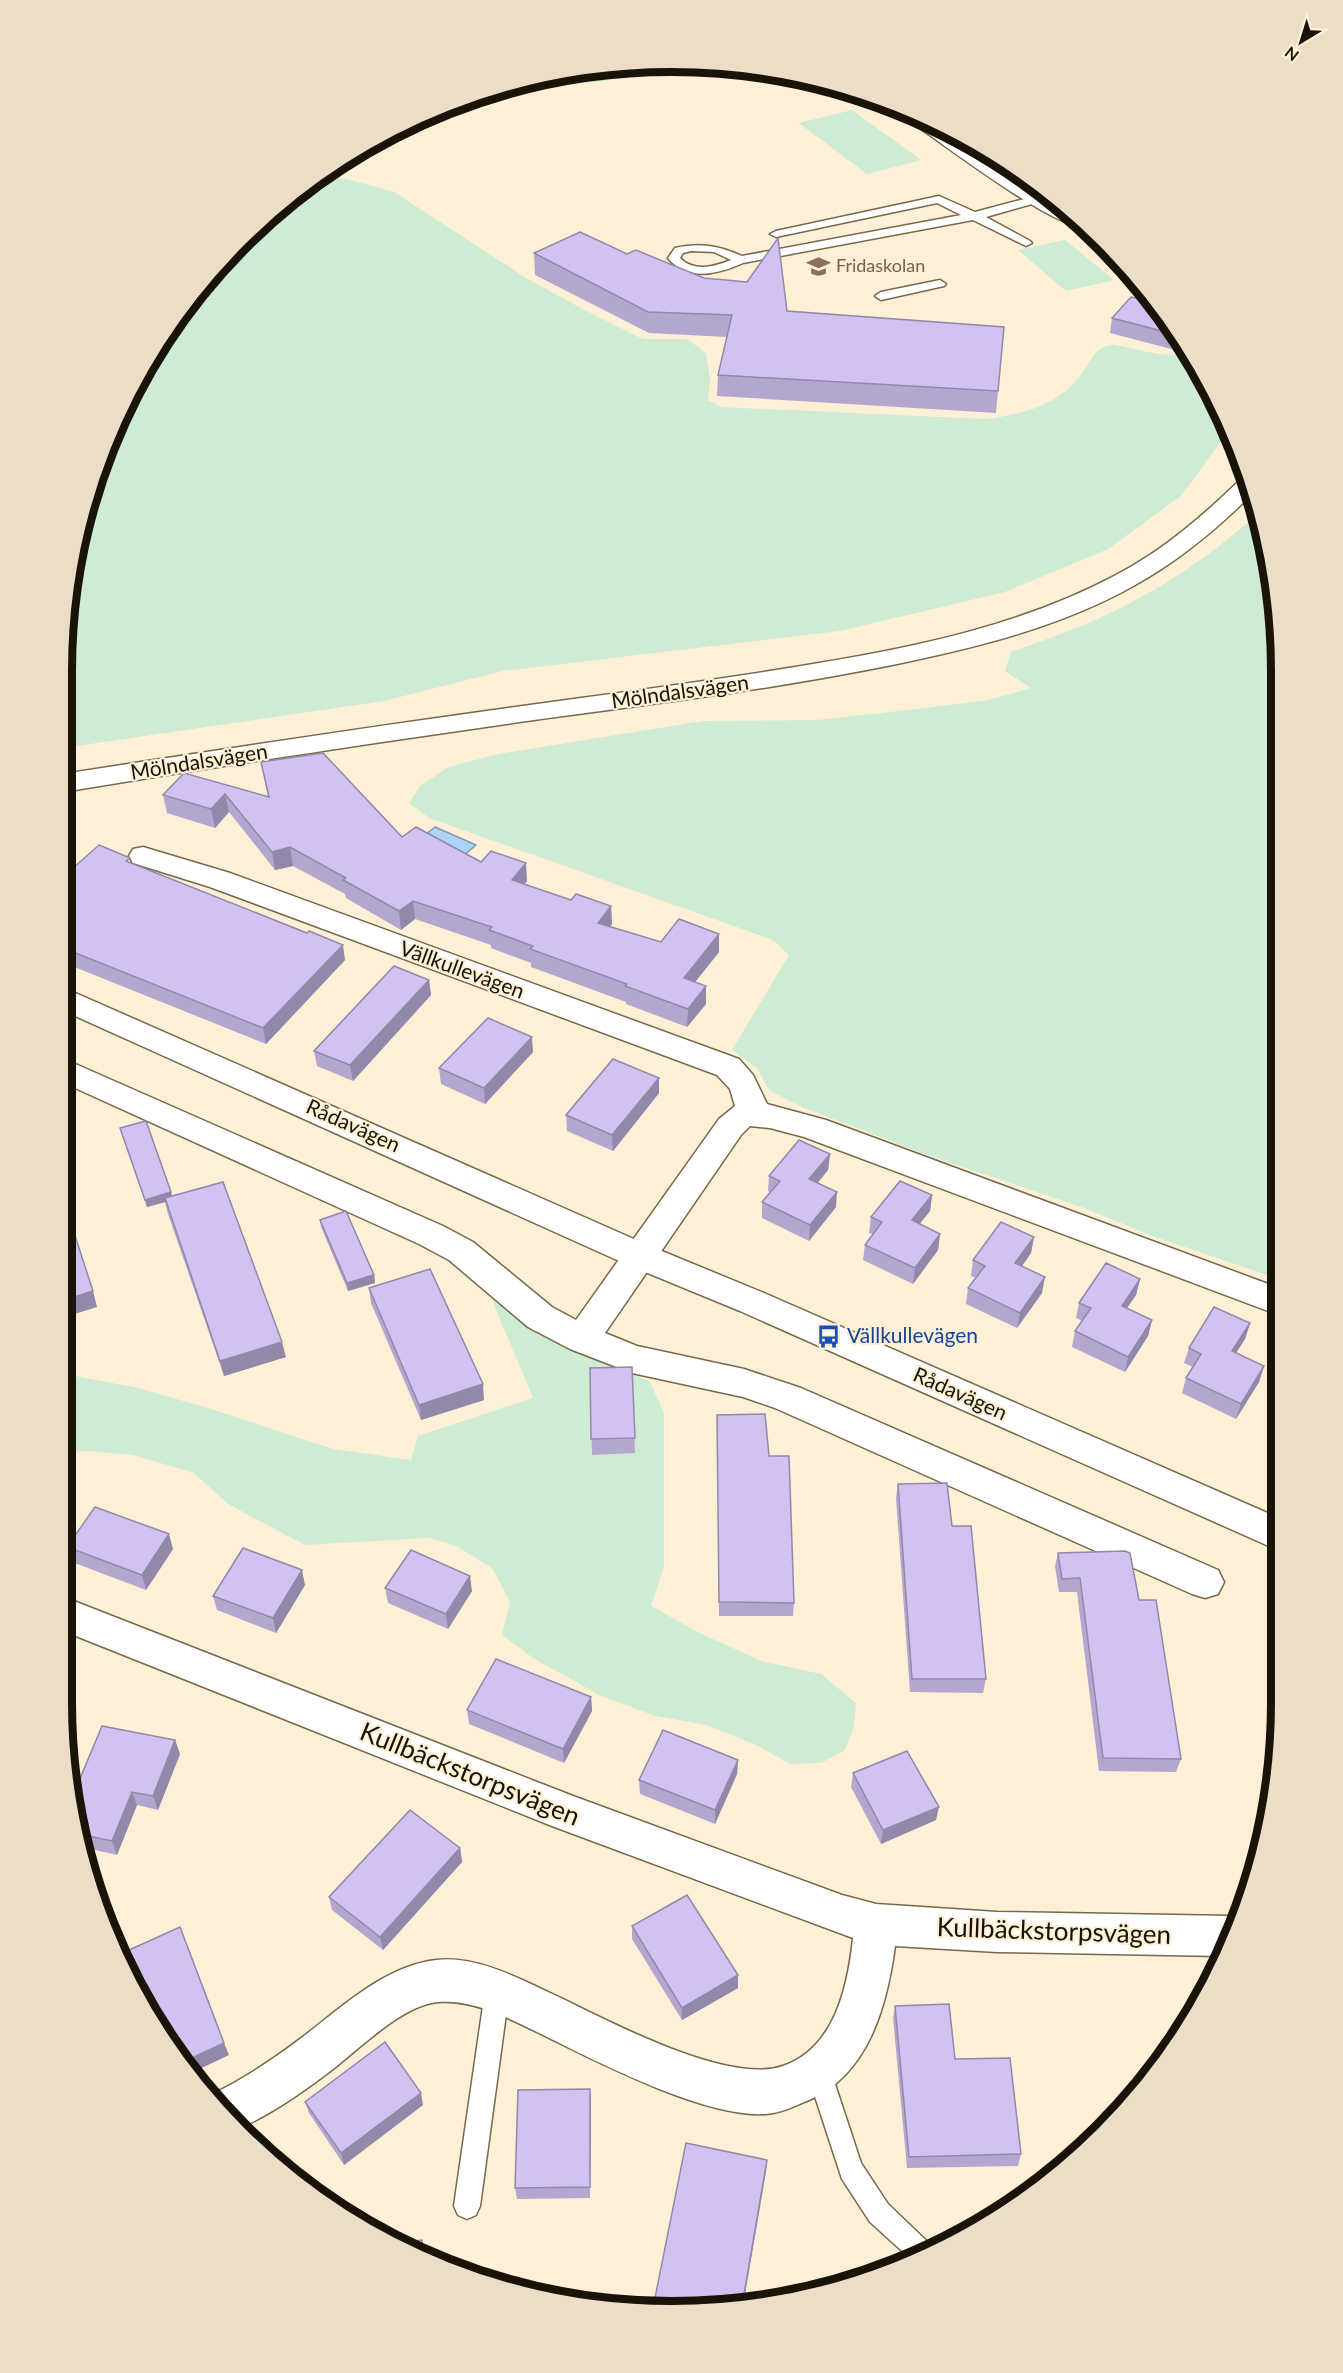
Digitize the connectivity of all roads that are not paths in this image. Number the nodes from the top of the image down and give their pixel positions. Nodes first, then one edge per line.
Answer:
1 (968, 150) edge
2 (1025, 188) edge
3 (1040, 199) edge
4 (973, 216) junction
5 (776, 234) dead end
6 (1026, 243) dead end
7 (741, 260) junction
8 (940, 284) dead end
9 (881, 296) dead end
10 (1243, 491) edge
11 (72, 782) edge
12 (143, 856) dead end
13 (72, 1003) edge
14 (72, 1074) edge
15 (752, 1114) junction
16 (640, 1256) junction
17 (1271, 1299) edge
18 (582, 1339) junction
19 (1271, 1530) edge
20 (1205, 1582) dead end
21 (72, 1617) edge
22 (876, 1924) junction
23 (1223, 1936) edge
24 (497, 1992) junction
25 (819, 2072) junction
26 (232, 2109) edge
27 (467, 2206) dead end
28 (917, 2248) edge

1 - 2 street
3 - 4 lane
4 - 5 lane
4 - 6 lane
4 - 7 lane
7 - 7 lane
8 - 9 lane
10 - 11 street, Mölndalsvägen
12 - 15 street, Vällkullevägen
13 - 16 street, Rådavägen
14 - 18 street
15 - 16 street
15 - 17 street
16 - 18 street
16 - 19 street, Rådavägen
18 - 20 street
21 - 22 street, Kullbäckstorpsvägen
22 - 23 street, Kullbäckstorpsvägen
22 - 25 street
24 - 25 street
24 - 26 street
24 - 27 lane
25 - 28 lane

